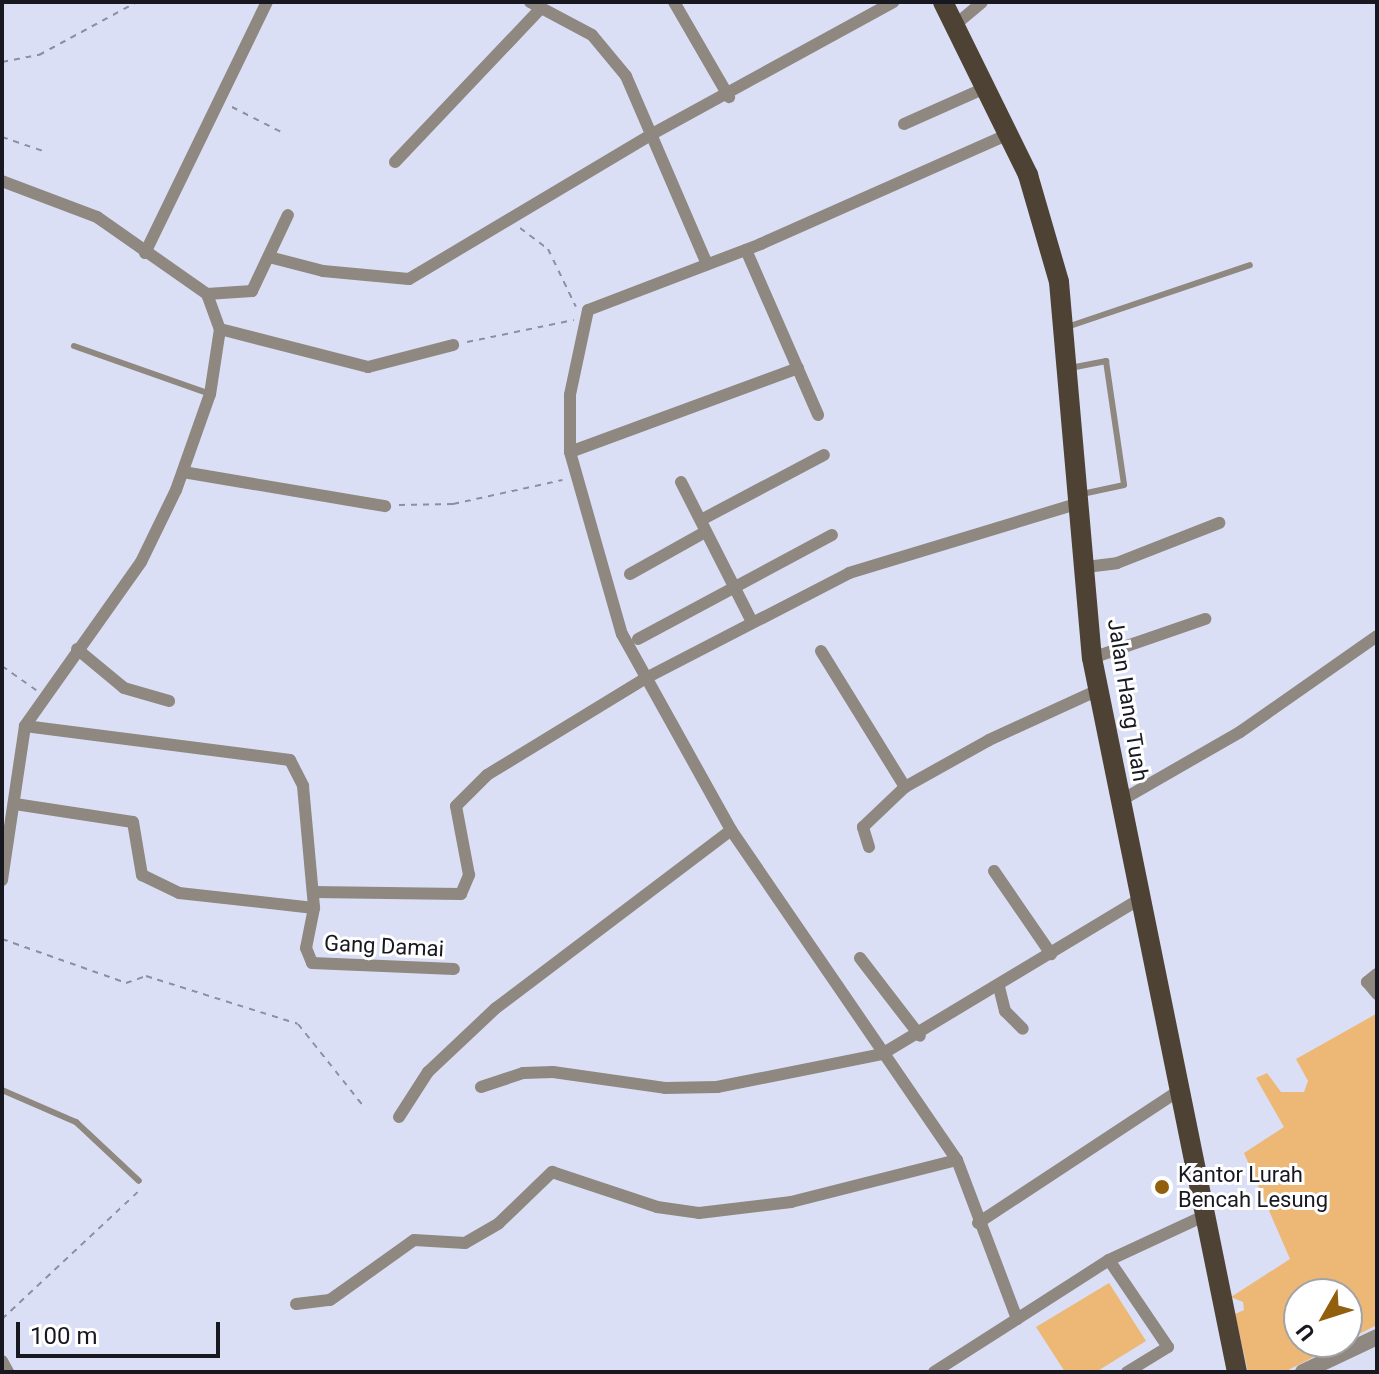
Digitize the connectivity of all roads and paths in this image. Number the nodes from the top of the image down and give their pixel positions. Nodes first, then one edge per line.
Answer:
1 (137, 2) edge
2 (267, 2) edge
3 (674, 2) edge
4 (893, 2) edge
5 (943, 2) edge
6 (982, 2) edge
7 (535, 5) edge
8 (955, 25) junction
9 (2, 62) edge
10 (987, 87) junction
11 (729, 97) junction
12 (216, 100) junction
13 (904, 124) dead end
14 (281, 132) dead end
15 (654, 133) junction
16 (1011, 133) junction
17 (2, 137) edge
18 (46, 152) dead end
19 (395, 162) dead end
20 (2, 181) edge
21 (288, 215) dead end
22 (501, 224) junction
23 (746, 250) junction
24 (145, 253) junction
25 (269, 257) junction
26 (707, 264) junction
27 (1250, 265) dead end
28 (207, 294) junction
29 (586, 316) junction
30 (1063, 328) junction
31 (220, 329) junction
32 (453, 345) joint
33 (74, 346) dead end
34 (798, 368) junction
35 (1067, 369) junction
36 (210, 394) junction
37 (818, 415) dead end
38 (570, 452) junction
39 (824, 455) dead end
40 (183, 472) junction
41 (575, 477) junction
42 (681, 482) dead end
43 (1079, 499) junction
44 (385, 506) joint
45 (1219, 523) dead end
46 (703, 526) junction
47 (832, 535) dead end
48 (1086, 567) junction
49 (630, 574) dead end
50 (734, 587) junction
51 (1205, 619) dead end
52 (752, 622) junction
53 (1377, 636) edge
54 (638, 639) dead end
55 (77, 649) junction
56 (821, 651) dead end
57 (1092, 658) junction
58 (2, 666) edge
59 (646, 678) junction
60 (1098, 690) junction
61 (44, 695) junction
62 (169, 701) dead end
63 (25, 726) junction
64 (905, 787) junction
65 (1120, 801) junction
66 (10, 810) edge
67 (731, 830) junction
68 (869, 847) dead end
69 (994, 871) dead end
70 (2, 880) edge
71 (313, 892) junction
72 (1140, 899) junction
73 (314, 908) junction
74 (2, 939) edge
75 (1051, 954) junction
76 (860, 958) dead end
77 (454, 969) dead end
78 (1376, 977) edge
79 (999, 987) junction
80 (1377, 994) edge
81 (1023, 1029) dead end
82 (920, 1036) junction
83 (882, 1054) junction
84 (481, 1087) dead end
85 (2, 1090) edge
86 (1178, 1091) junction
87 (364, 1107) dead end
88 (399, 1117) dead end
89 (957, 1160) junction
90 (139, 1181) joint
91 (1206, 1215) junction
92 (978, 1223) junction
93 (1109, 1260) junction
94 (296, 1304) dead end
95 (2, 1319) edge
96 (1017, 1319) junction
97 (1377, 1337) edge
98 (2, 1361) edge
99 (1236, 1371) edge
100 (8, 1372) edge
101 (934, 1372) edge
102 (1127, 1372) edge
103 (1303, 1372) edge

1 - 9 path
2 - 12 street
3 - 11 street
4 - 11 street
5 - 8 main road, Jalan Hang Tuah
6 - 8 street
7 - 15 street
7 - 19 street
8 - 10 main road, Jalan Hang Tuah
10 - 13 street
10 - 16 main road, Jalan Hang Tuah
11 - 15 street
12 - 14 path
12 - 24 street
15 - 22 street
15 - 26 street
16 - 23 street
16 - 30 main road, Jalan Hang Tuah
17 - 18 path
20 - 24 street
21 - 25 street
22 - 25 street
22 - 29 path
23 - 26 street
23 - 34 street
24 - 28 street
25 - 28 street
26 - 29 street
27 - 30 lane
28 - 31 street
29 - 32 path
29 - 38 street
30 - 35 main road, Jalan Hang Tuah
31 - 32 street
31 - 36 street
33 - 36 lane
34 - 37 street
34 - 38 street
35 - 43 main road, Jalan Hang Tuah
35 - 43 lane
36 - 40 street
38 - 41 street
39 - 46 street
40 - 44 street
40 - 55 street
41 - 44 path
41 - 59 street
42 - 46 street
43 - 48 main road, Jalan Hang Tuah
43 - 52 street
45 - 48 street
46 - 49 street
46 - 50 street
47 - 50 street
48 - 57 main road, Jalan Hang Tuah
50 - 52 street
50 - 54 street
51 - 57 street
52 - 59 street
53 - 65 street
55 - 61 street
55 - 62 street
56 - 64 street
57 - 60 main road, Jalan Hang Tuah
58 - 61 path
59 - 67 street
59 - 71 street
60 - 64 street
60 - 65 main road, Jalan Hang Tuah
61 - 63 street
63 - 66 street
63 - 71 street
64 - 68 street
65 - 72 main road, Jalan Hang Tuah
66 - 70 street
66 - 73 street
67 - 83 street
67 - 88 street
69 - 75 street
71 - 73 street
72 - 75 street
72 - 86 main road, Jalan Hang Tuah
73 - 77 street, Gang Damai
74 - 87 path
75 - 79 street
76 - 82 street
78 - 80 street
79 - 81 street
79 - 82 street
82 - 83 street
83 - 84 street
83 - 89 street
85 - 90 lane
86 - 91 main road, Jalan Hang Tuah
86 - 92 street
89 - 92 street
89 - 94 street
90 - 95 path
91 - 93 street
91 - 99 main road, Jalan Hang Tuah
92 - 96 street
93 - 96 street
93 - 102 street
96 - 101 street
97 - 103 street
98 - 100 street

